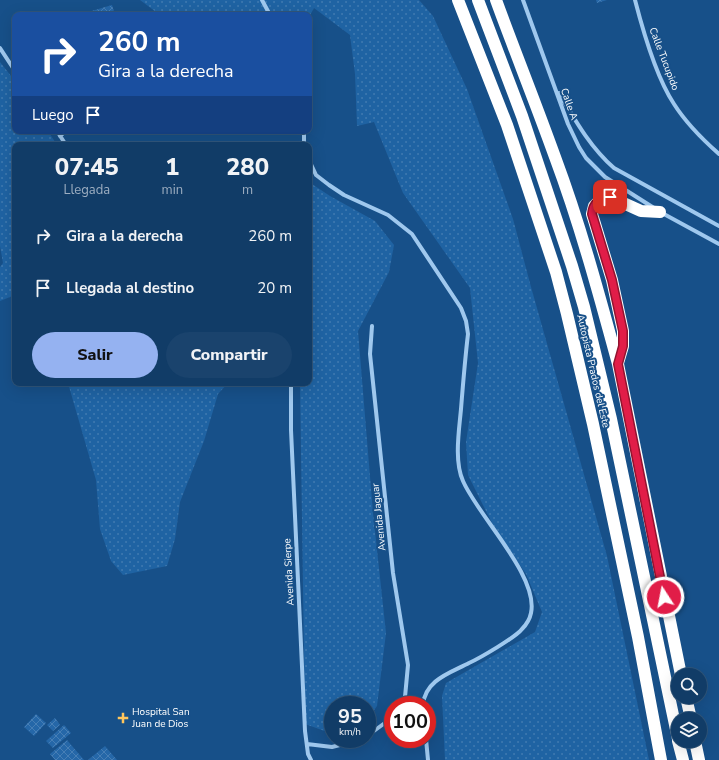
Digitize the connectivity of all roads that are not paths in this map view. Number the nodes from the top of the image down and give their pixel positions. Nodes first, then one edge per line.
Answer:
1 (262, 0) edge
2 (458, 0) edge
3 (478, 0) edge
4 (496, 0) edge
5 (523, 0) edge
6 (635, 0) edge
7 (268, 12) edge
8 (0, 48) edge
9 (12, 66) edge
10 (554, 86) junction
11 (62, 134) edge
12 (60, 136) joint
13 (64, 142) edge
14 (719, 154) edge
15 (312, 166) edge
16 (660, 212) junction
17 (719, 226) edge
18 (719, 244) edge
19 (372, 326) dead end
20 (618, 364) junction
21 (291, 386) edge
22 (679, 668) edge
23 (405, 696) edge
24 (424, 696) edge
25 (672, 712) edge
26 (307, 744) junction
27 (324, 746) edge
28 (427, 748) edge
29 (680, 748) edge
30 (696, 748) edge
31 (311, 760) edge
32 (428, 760) edge
33 (661, 760) edge
34 (683, 760) edge
35 (699, 760) edge

1 - 7 street
2 - 33 highway, Autopista Prados del Este
3 - 25 highway, Autopista Prados del Este
4 - 20 highway
5 - 10 street
6 - 14 street, Calle Tucupido
8 - 9 street
10 - 16 street, Calle A
10 - 17 street, Calle A
11 - 12 street
12 - 13 street
15 - 24 street
16 - 18 street, Calle A
16 - 20 highway
19 - 23 street, Avenida Jaguar
20 - 22 highway
21 - 26 street, Avenida Sierpe
26 - 27 street
26 - 31 street, Avenida Sierpe
28 - 32 street
29 - 34 highway, Autopista Prados del Este
30 - 35 highway

